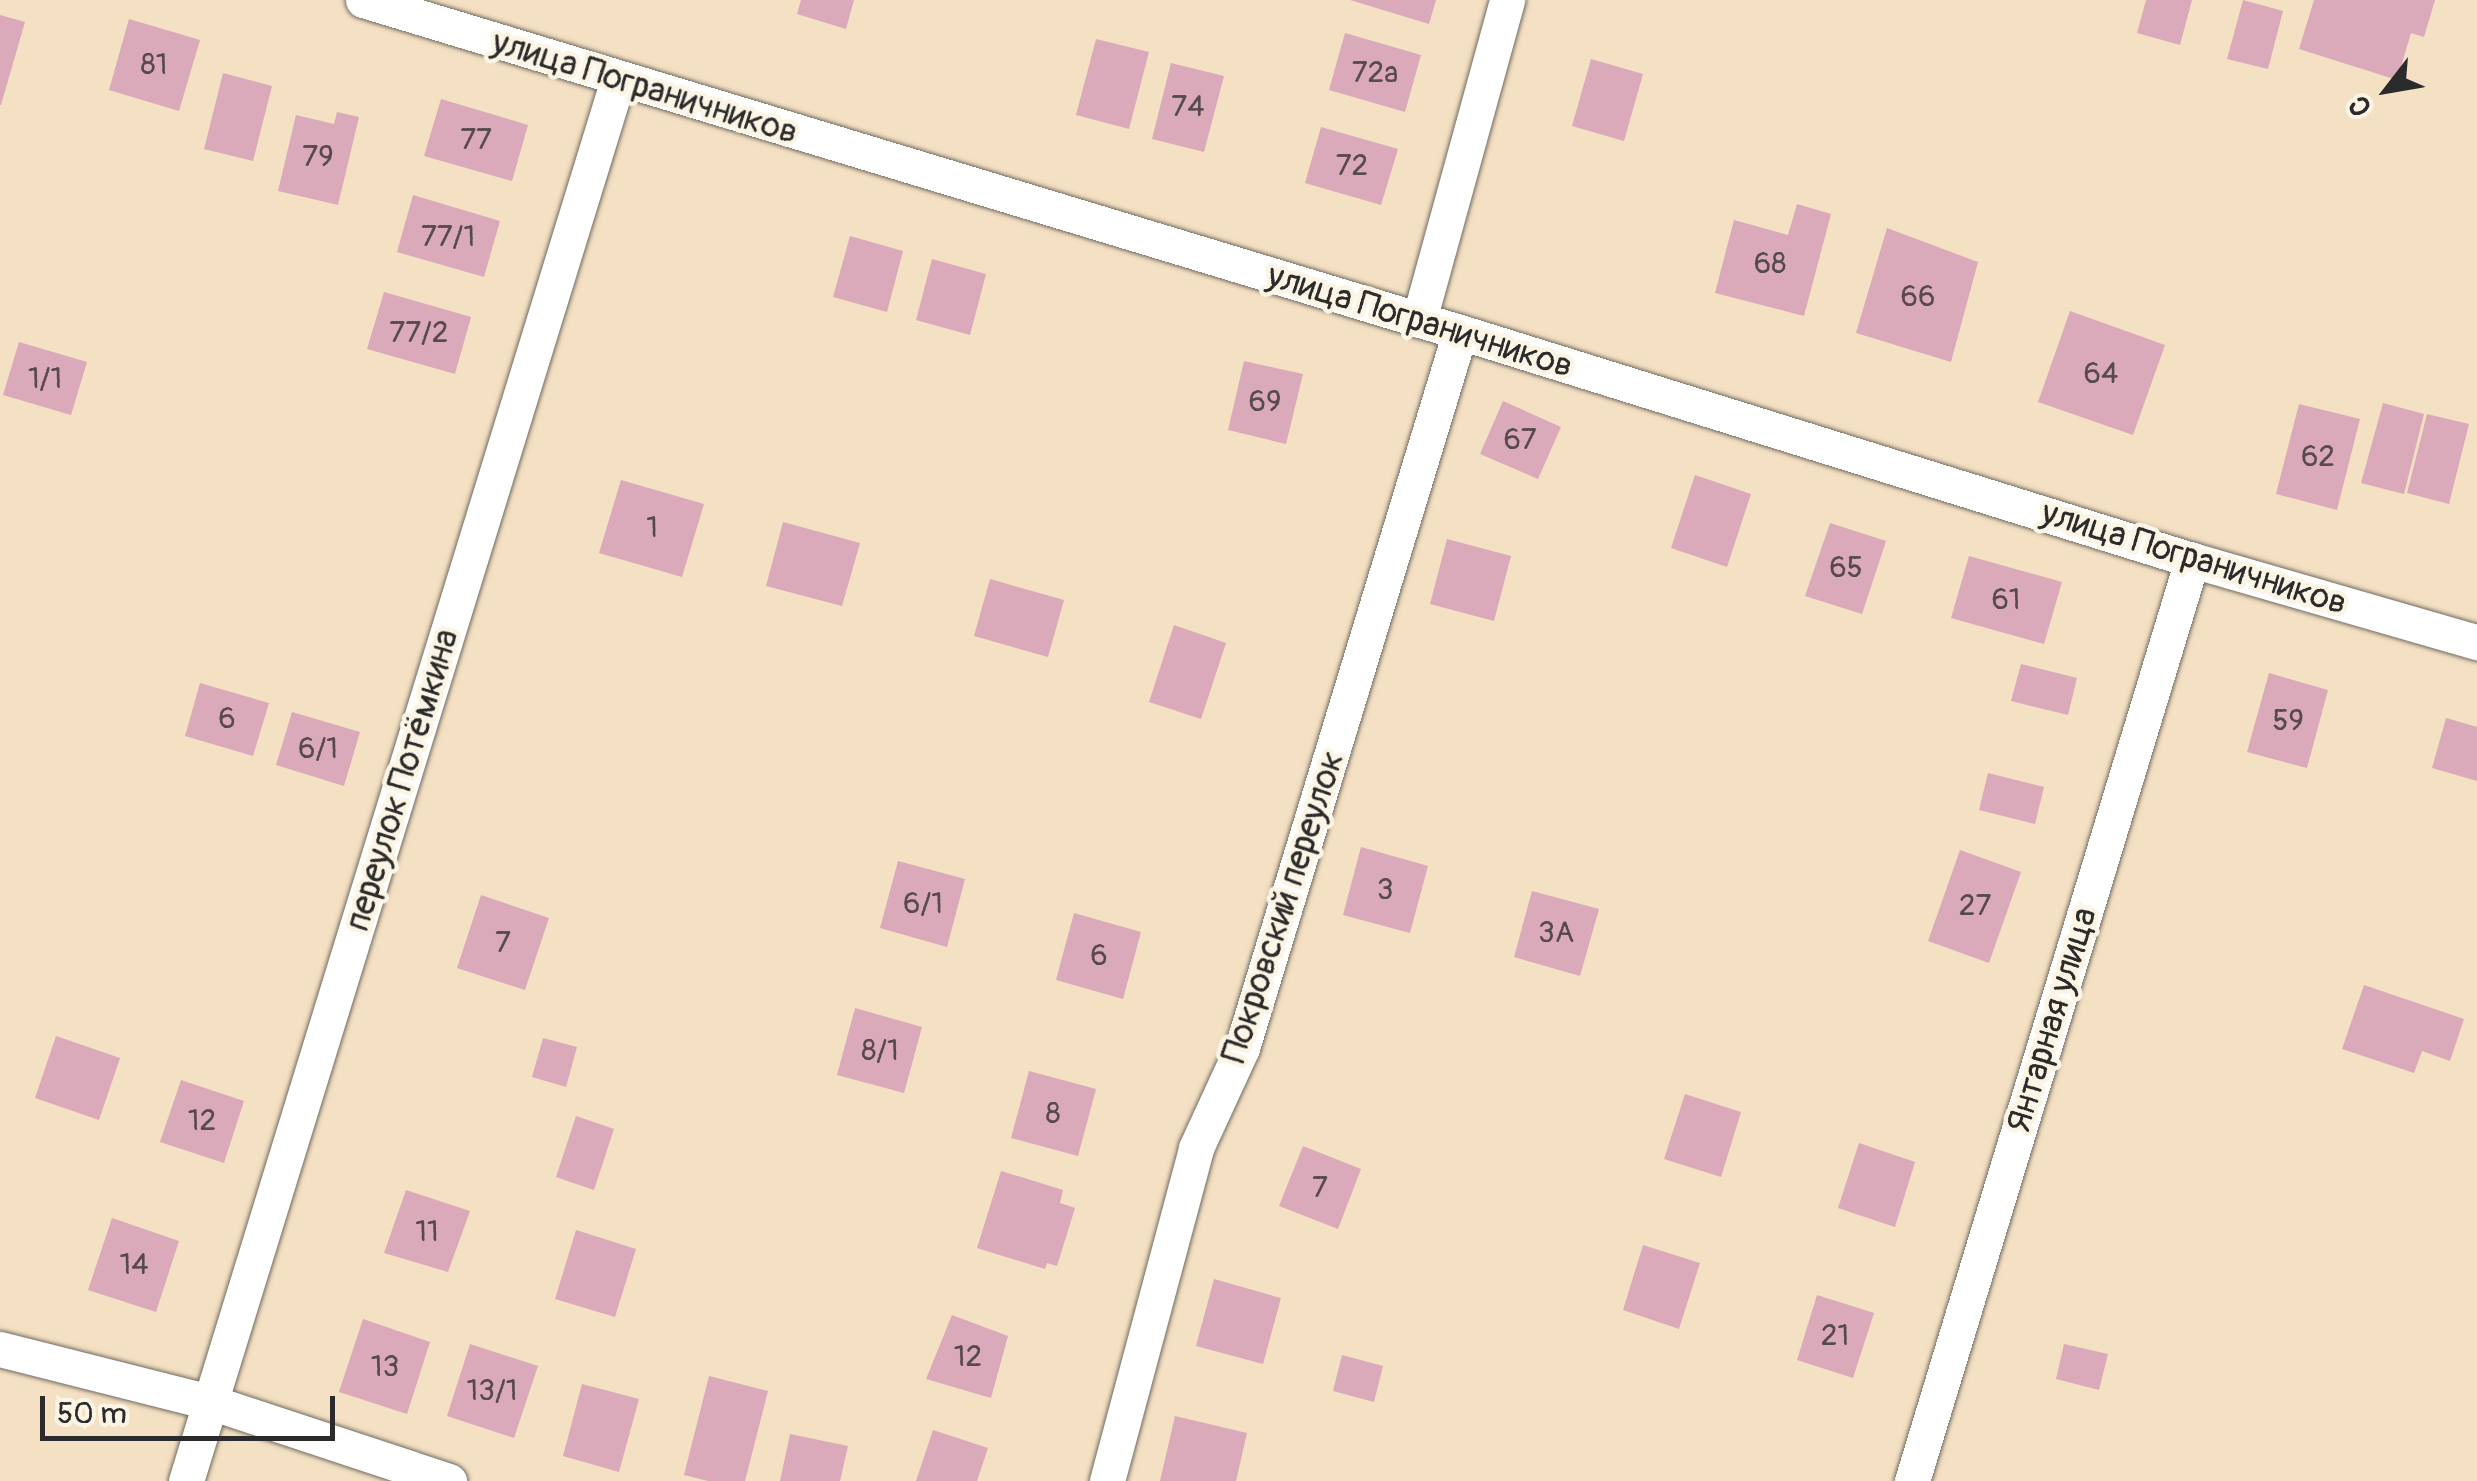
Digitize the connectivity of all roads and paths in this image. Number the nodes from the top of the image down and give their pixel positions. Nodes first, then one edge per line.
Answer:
1 (363, 0) edge
2 (1507, 0) edge
3 (618, 80) junction
4 (1419, 320) junction
5 (1460, 332) junction
6 (2192, 560) junction
7 (2477, 642) edge
8 (0, 1349) edge
9 (210, 1402) junction
10 (186, 1481) edge
11 (449, 1481) edge
12 (1107, 1481) edge
13 (1912, 1481) edge

1 - 3 street, улица Пограничников
2 - 4 street
3 - 4 street, улица Пограничников
3 - 9 street, переулок Потёмкина
4 - 5 street, улица Пограничников
5 - 6 street, улица Пограничников
5 - 12 street, Покровский переулок
6 - 7 street, улица Пограничников
6 - 13 street, Янтарная улица
8 - 9 street
9 - 10 street, переулок Потёмкина
9 - 11 street

